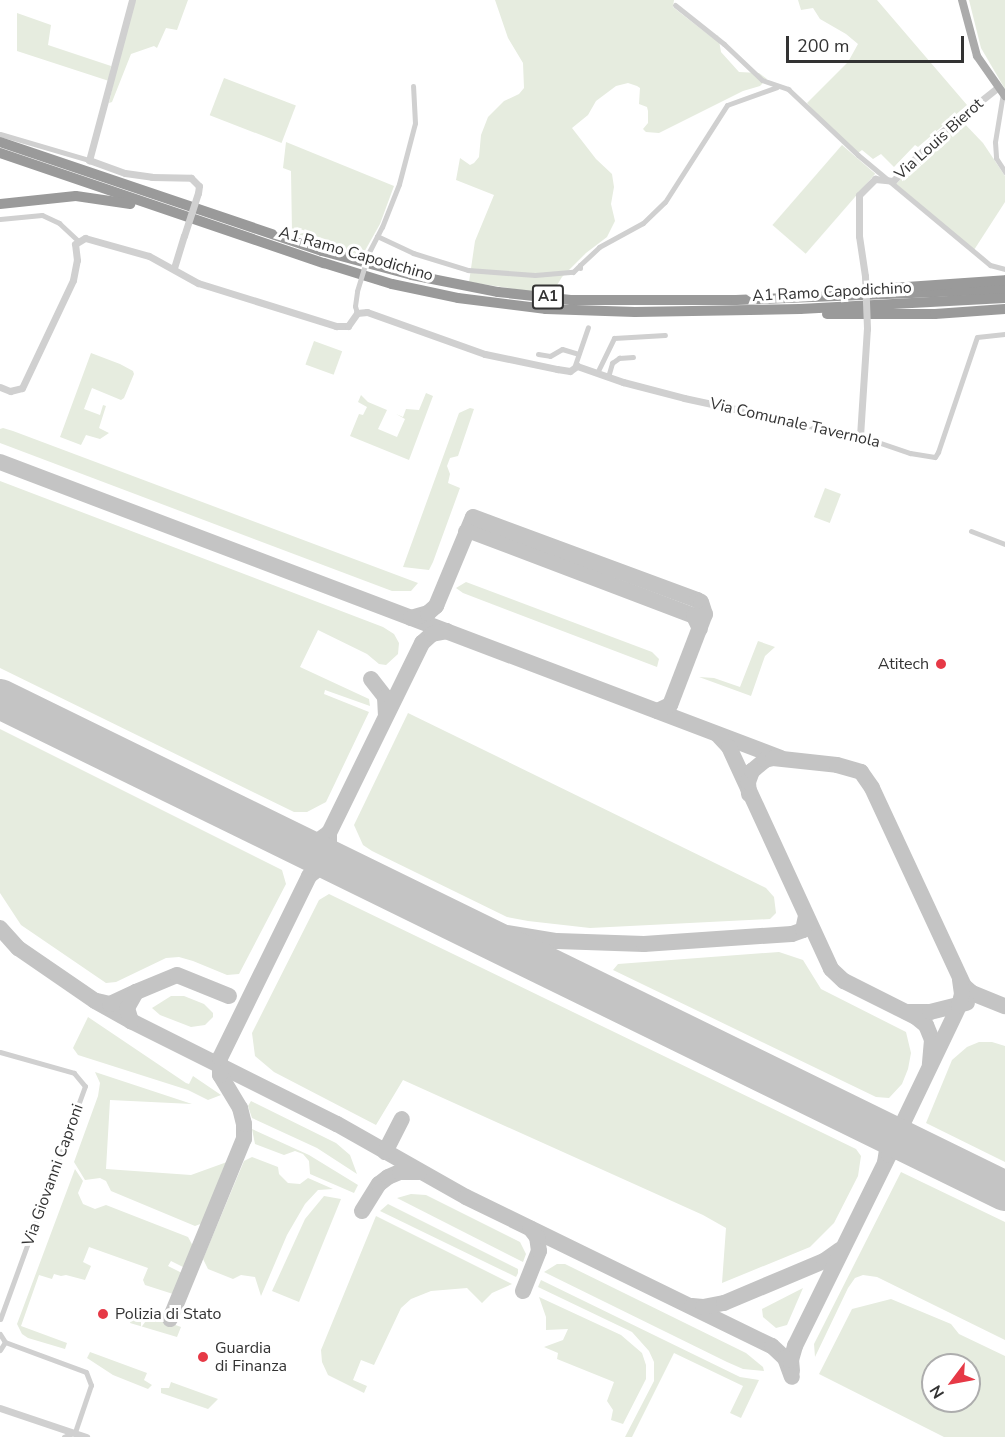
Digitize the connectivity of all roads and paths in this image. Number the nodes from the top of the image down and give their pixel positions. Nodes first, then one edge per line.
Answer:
1 (132, 0) edge
2 (962, 0) edge
3 (675, 5) dead end
4 (413, 86) dead end
5 (777, 87) junction
6 (1002, 92) edge
7 (0, 134) edge
8 (0, 142) edge
9 (0, 153) edge
10 (89, 160) junction
11 (1005, 172) edge
12 (890, 182) junction
13 (0, 204) edge
14 (0, 219) edge
15 (377, 236) junction
16 (78, 241) junction
17 (263, 242) junction
18 (174, 268) junction
19 (1005, 269) edge
20 (1005, 280) edge
21 (1005, 289) edge
22 (836, 298) junction
23 (1005, 298) edge
24 (800, 309) junction
25 (1005, 309) edge
26 (357, 313) junction
27 (588, 327) dead end
28 (1005, 334) edge
29 (665, 335) dead end
30 (538, 354) dead end
31 (578, 354) junction
32 (633, 357) dead end
33 (574, 368) junction
34 (597, 373) junction
35 (608, 377) junction
36 (0, 387) edge
37 (860, 436) junction
38 (971, 531) dead end
39 (1005, 543) edge
40 (0, 1052) edge
41 (1, 1309) edge
42 (0, 1319) edge
43 (0, 1334) edge
44 (5, 1342) junction
45 (0, 1350) edge
46 (0, 1408) edge
47 (68, 1435) edge
48 (86, 1437) edge

1 - 10 street
2 - 6 main road
3 - 5 street
4 - 15 street
5 - 12 street
5 - 15 street
6 - 11 street
6 - 12 street, Via Louis Bierot
7 - 10 street
8 - 22 highway, A1 Ramo Capodichino / A1
9 - 17 highway, A1 Ramo Capodichino / A1
10 - 18 street, bridge
12 - 19 street
12 - 37 street, Via Louis Bierot, bridge
13 - 17 highway
14 - 16 street
15 - 26 street, bridge
16 - 18 street
16 - 36 street
17 - 24 highway, A1 Ramo Capodichino / A1
18 - 26 street
20 - 22 highway
21 - 22 highway, A1 Ramo Capodichino / A1
23 - 24 highway, A1 Ramo Capodichino / A1
24 - 25 highway
26 - 33 street, Via Comunale Tavernola
27 - 31 street
28 - 37 street, Via Comunale Tavernola
29 - 34 street
30 - 31 street
31 - 33 street
32 - 35 street
33 - 34 street, Via Comunale Tavernola
34 - 35 street, Via Comunale Tavernola
35 - 37 street, Via Comunale Tavernola
38 - 39 street
40 - 41 street, Via Giovanni Caproni
41 - 42 street, Via Giovanni Caproni
43 - 44 street
44 - 45 street
44 - 47 street
46 - 47 street
47 - 48 street

